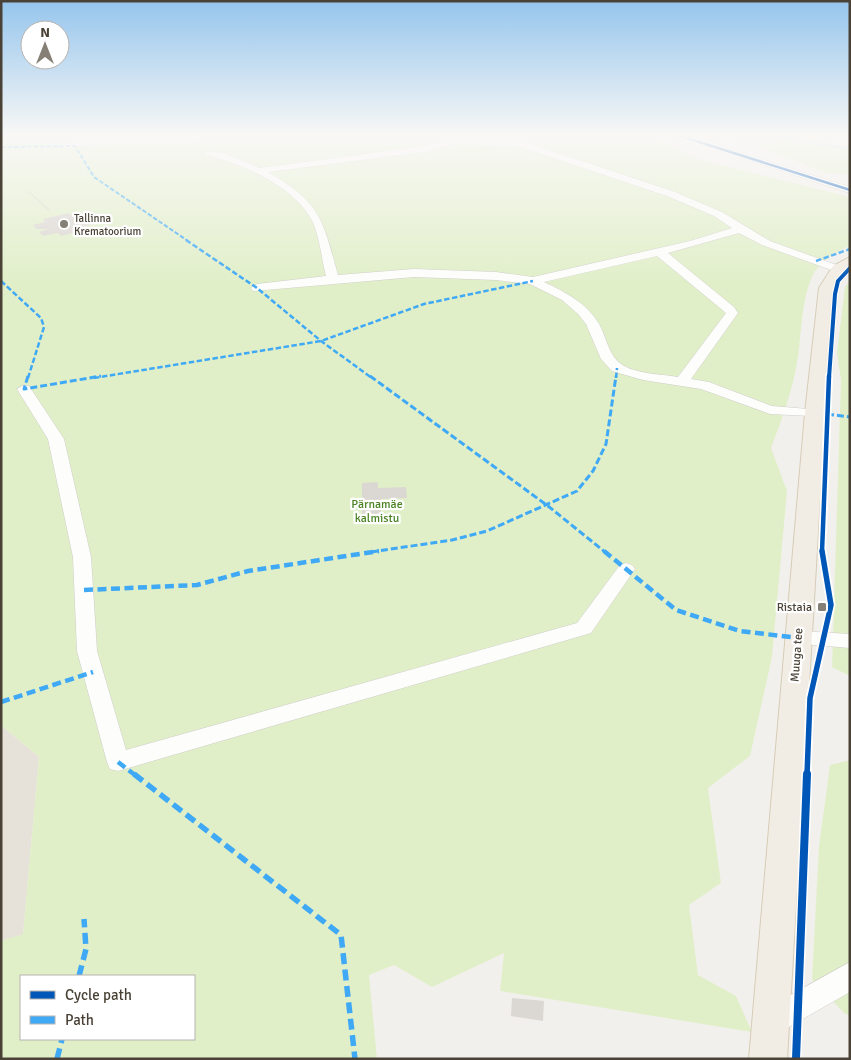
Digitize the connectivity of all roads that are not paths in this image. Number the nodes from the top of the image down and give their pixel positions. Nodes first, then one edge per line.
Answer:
1 (276, 183) edge
2 (639, 183) edge
3 (829, 183) edge
4 (850, 190) edge
5 (740, 229) junction
6 (659, 252) junction
7 (844, 265) edge
8 (333, 279) junction
9 (533, 281) junction
10 (257, 288) dead end
11 (681, 382) junction
12 (24, 389) dead end
13 (821, 413) junction
14 (626, 569) dead end
15 (799, 638) junction
16 (850, 641) edge
17 (850, 976) edge
18 (770, 1022) junction
19 (768, 1059) edge

1 - 8 street
2 - 5 street
3 - 4 street
5 - 6 street
5 - 7 street
6 - 9 street
6 - 11 street
7 - 13 main road, Muuga tee
8 - 9 street
8 - 10 street
9 - 11 street
11 - 13 street
12 - 14 street
13 - 15 main road, Muuga tee
15 - 16 street
15 - 18 main road, Muuga tee
17 - 18 street
18 - 19 main road, Muuga tee

